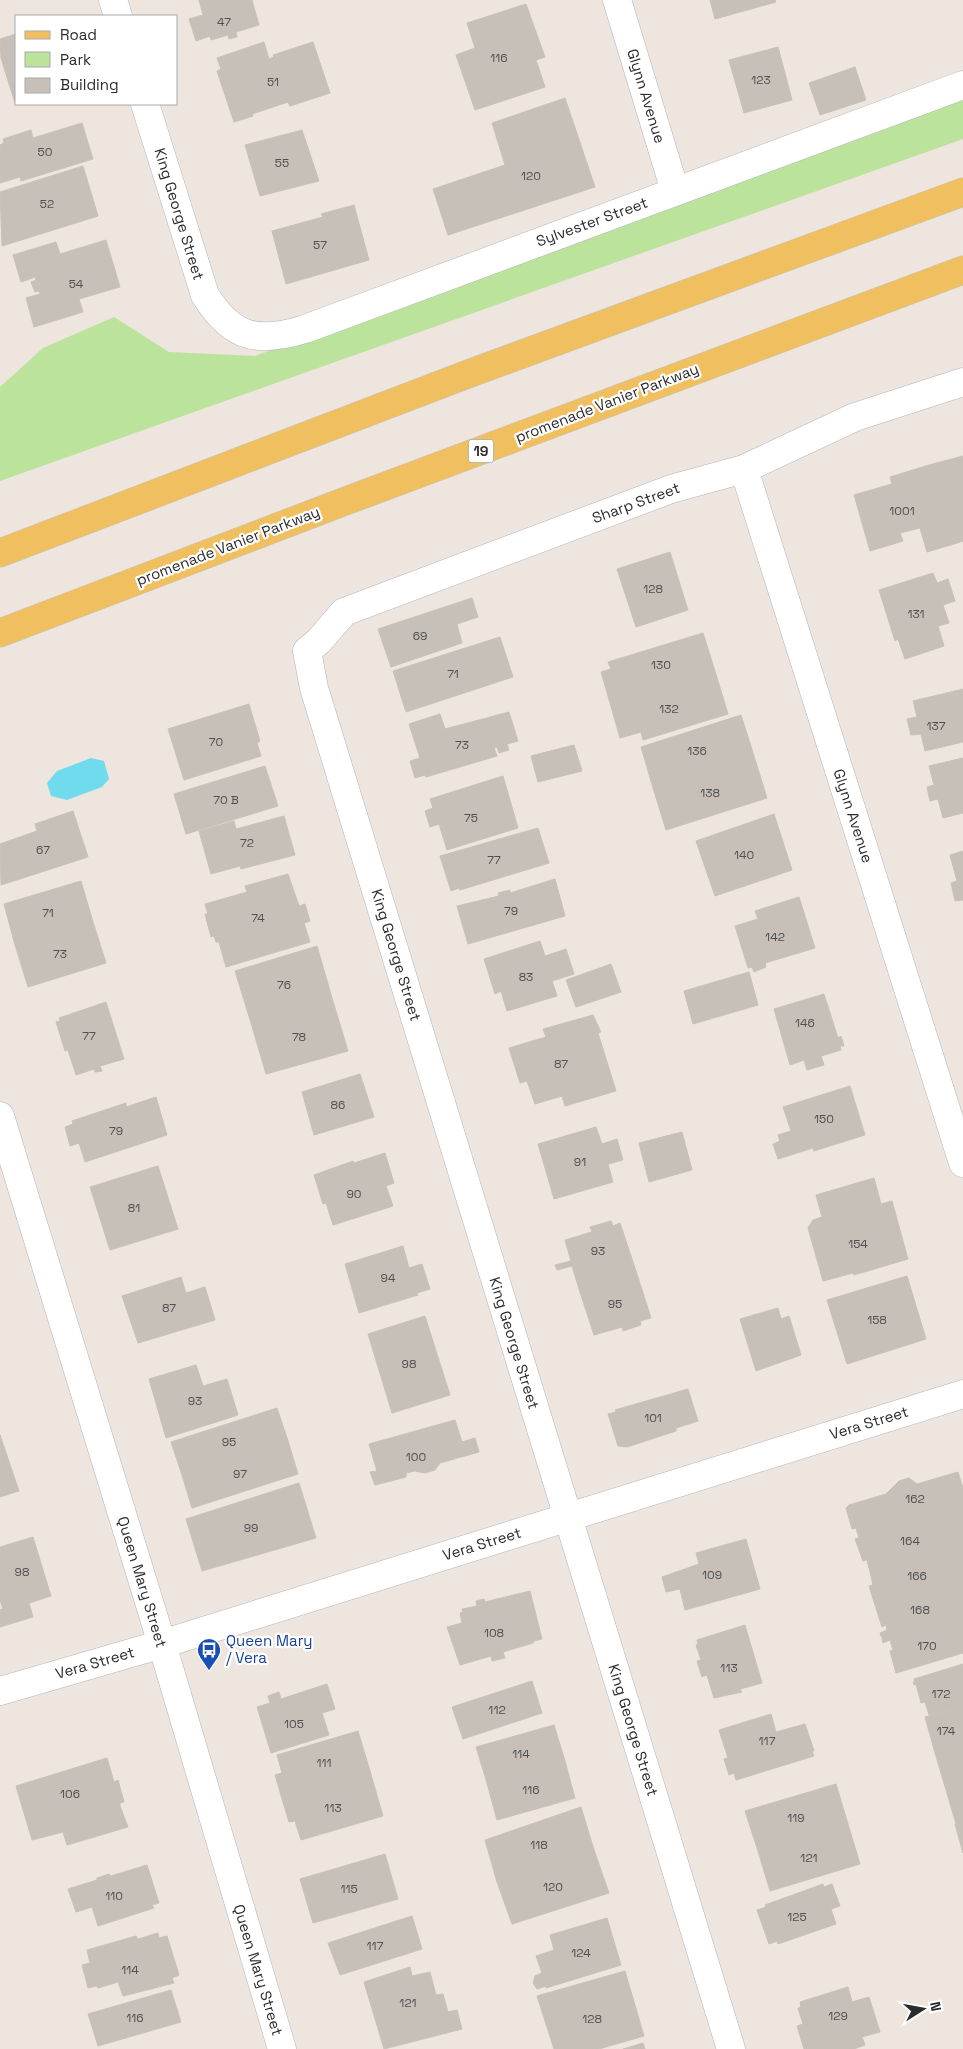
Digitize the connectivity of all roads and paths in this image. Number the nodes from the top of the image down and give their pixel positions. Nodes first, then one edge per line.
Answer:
1 (113, 0) edge
2 (617, 0) edge
3 (118, 15) edge
4 (963, 85) edge
5 (145, 105) edge
6 (675, 191) junction
7 (963, 192) edge
8 (963, 270) edge
9 (222, 320) joint
10 (963, 382) edge
11 (744, 469) junction
12 (0, 553) edge
13 (0, 633) edge
14 (319, 641) joint
15 (0, 1116) edge
16 (963, 1163) edge
17 (963, 1394) edge
18 (568, 1518) junction
19 (162, 1644) junction
20 (0, 1691) edge
21 (282, 2049) edge
22 (731, 2049) edge

1 - 3 street
2 - 6 street, Glynn Avenue
4 - 6 street, Sylvester Street
5 - 9 street, King George Street
6 - 9 street, Sylvester Street
7 - 12 main road
8 - 13 main road, promenade Vanier Parkway / 19
10 - 11 street, Sharp Street
11 - 14 street, Sharp Street
11 - 16 street, Glynn Avenue
14 - 18 street, King George Street
15 - 19 street, Queen Mary Street
17 - 18 street, Vera Street
18 - 19 street, Vera Street
18 - 22 street, King George Street
19 - 20 street, Vera Street
19 - 21 street, Queen Mary Street

